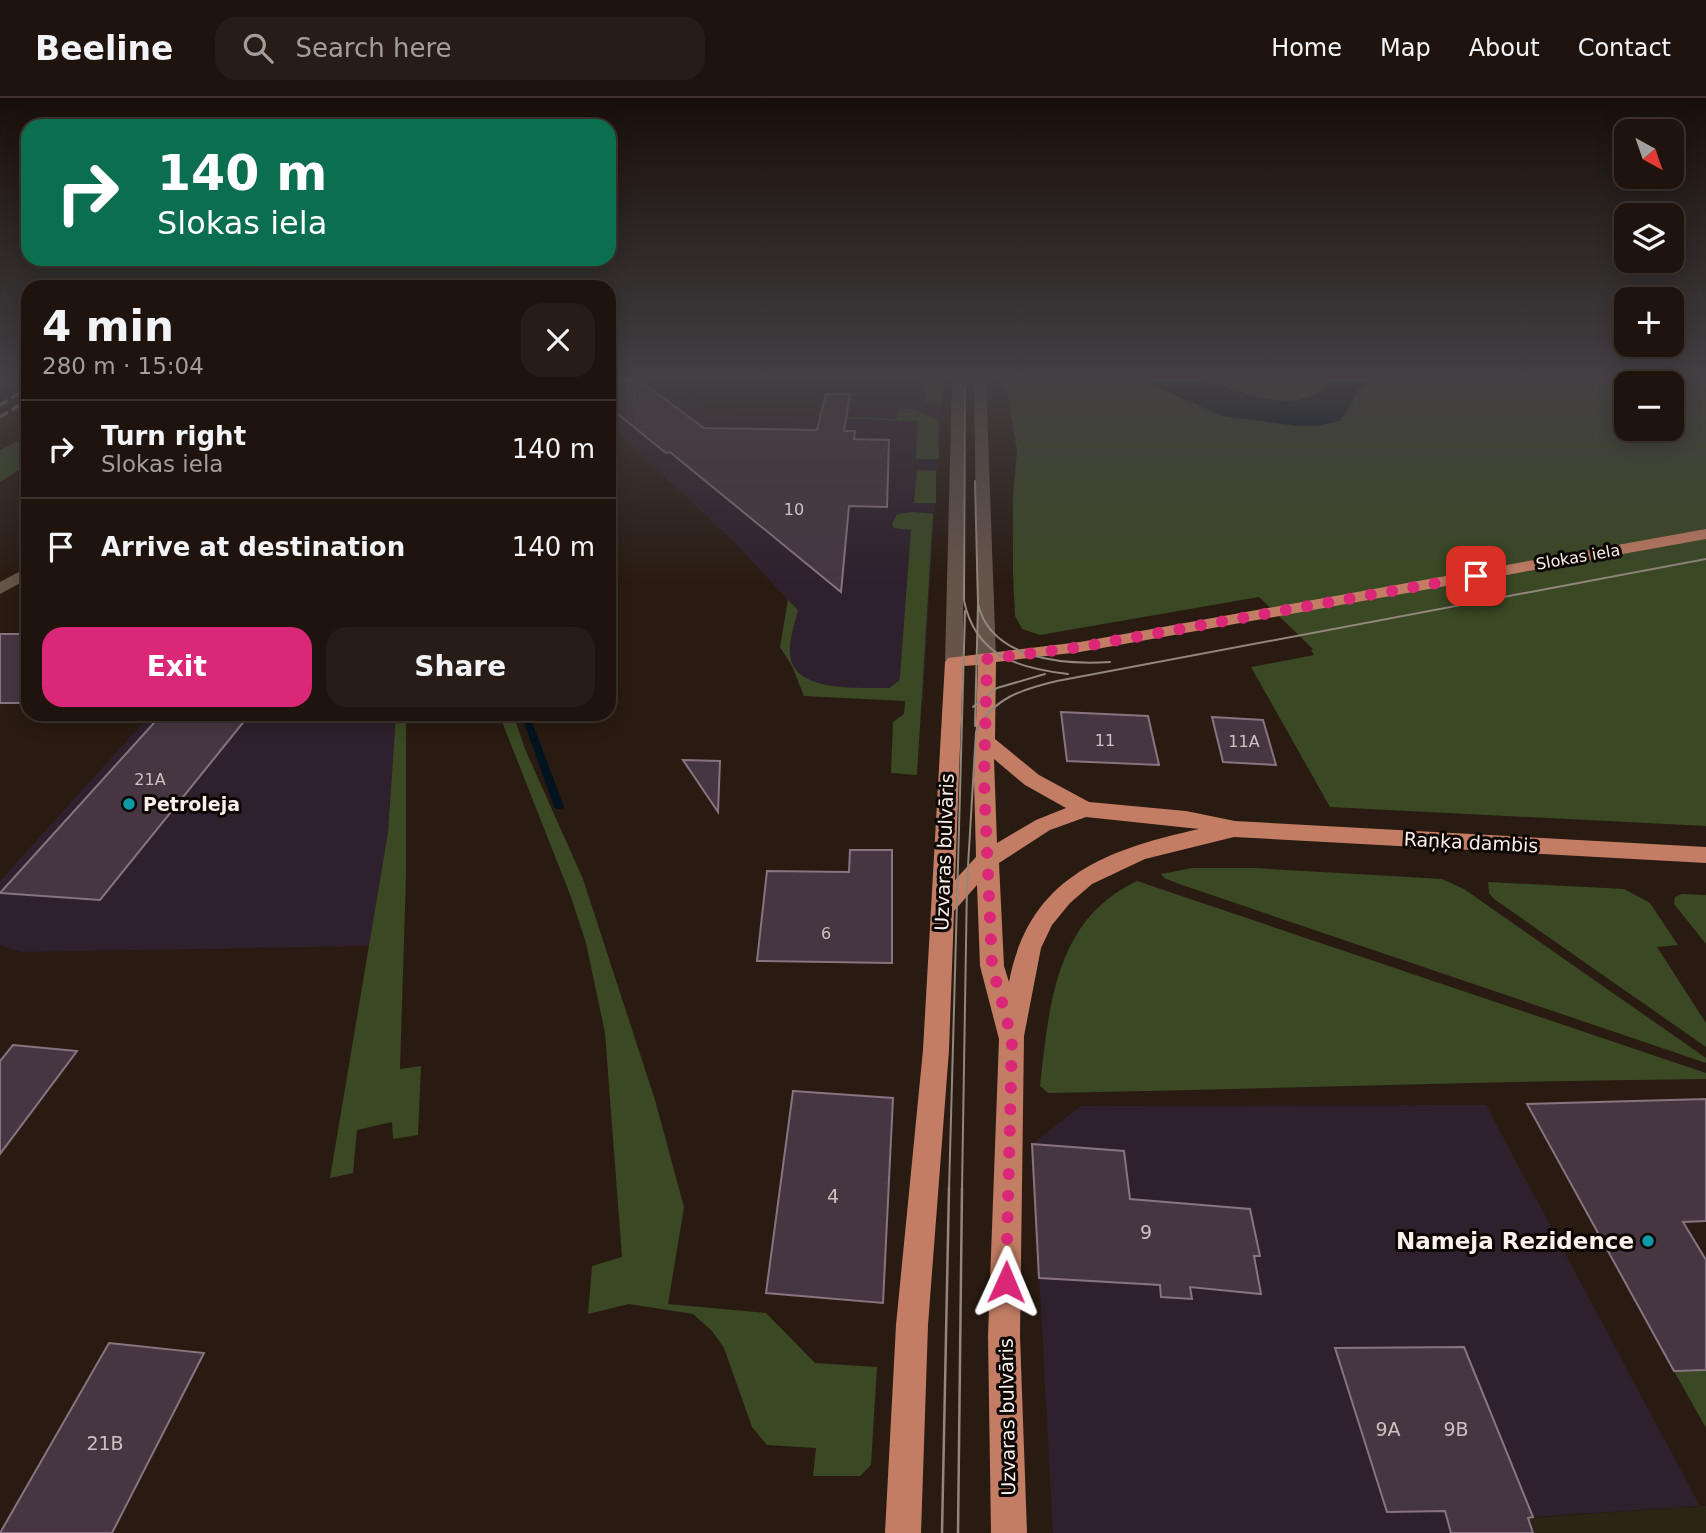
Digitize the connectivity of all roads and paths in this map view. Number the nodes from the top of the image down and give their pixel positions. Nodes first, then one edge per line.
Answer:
1 (957, 448) edge
2 (982, 448) edge
3 (1706, 534) edge
4 (21, 576) edge
5 (0, 589) edge
6 (987, 659) junction
7 (954, 662) junction
8 (986, 742) junction
9 (1086, 809) junction
10 (1236, 829) junction
11 (1706, 855) edge
12 (988, 859) junction
13 (943, 908) junction
14 (1012, 1039) junction
15 (903, 1533) edge
16 (1009, 1533) edge

1 - 7 street, Uzvaras bulvāris
2 - 6 street, Uzvaras bulvāris
3 - 6 main road, Slokas iela
4 - 5 street
6 - 7 main road, Slokas iela
6 - 8 main road, Uzvaras bulvāris
7 - 13 main road, Uzvaras bulvāris
8 - 9 main road, Raņķa dambis
8 - 12 main road, Uzvaras bulvāris
9 - 10 main road, Raņķa dambis
9 - 12 main road, Raņķa dambis
10 - 11 main road, Raņķa dambis
10 - 14 main road, Raņķa dambis
12 - 13 main road, Raņķa dambis
12 - 14 main road, Uzvaras bulvāris
13 - 15 main road, Uzvaras bulvāris
14 - 16 main road, Uzvaras bulvāris

